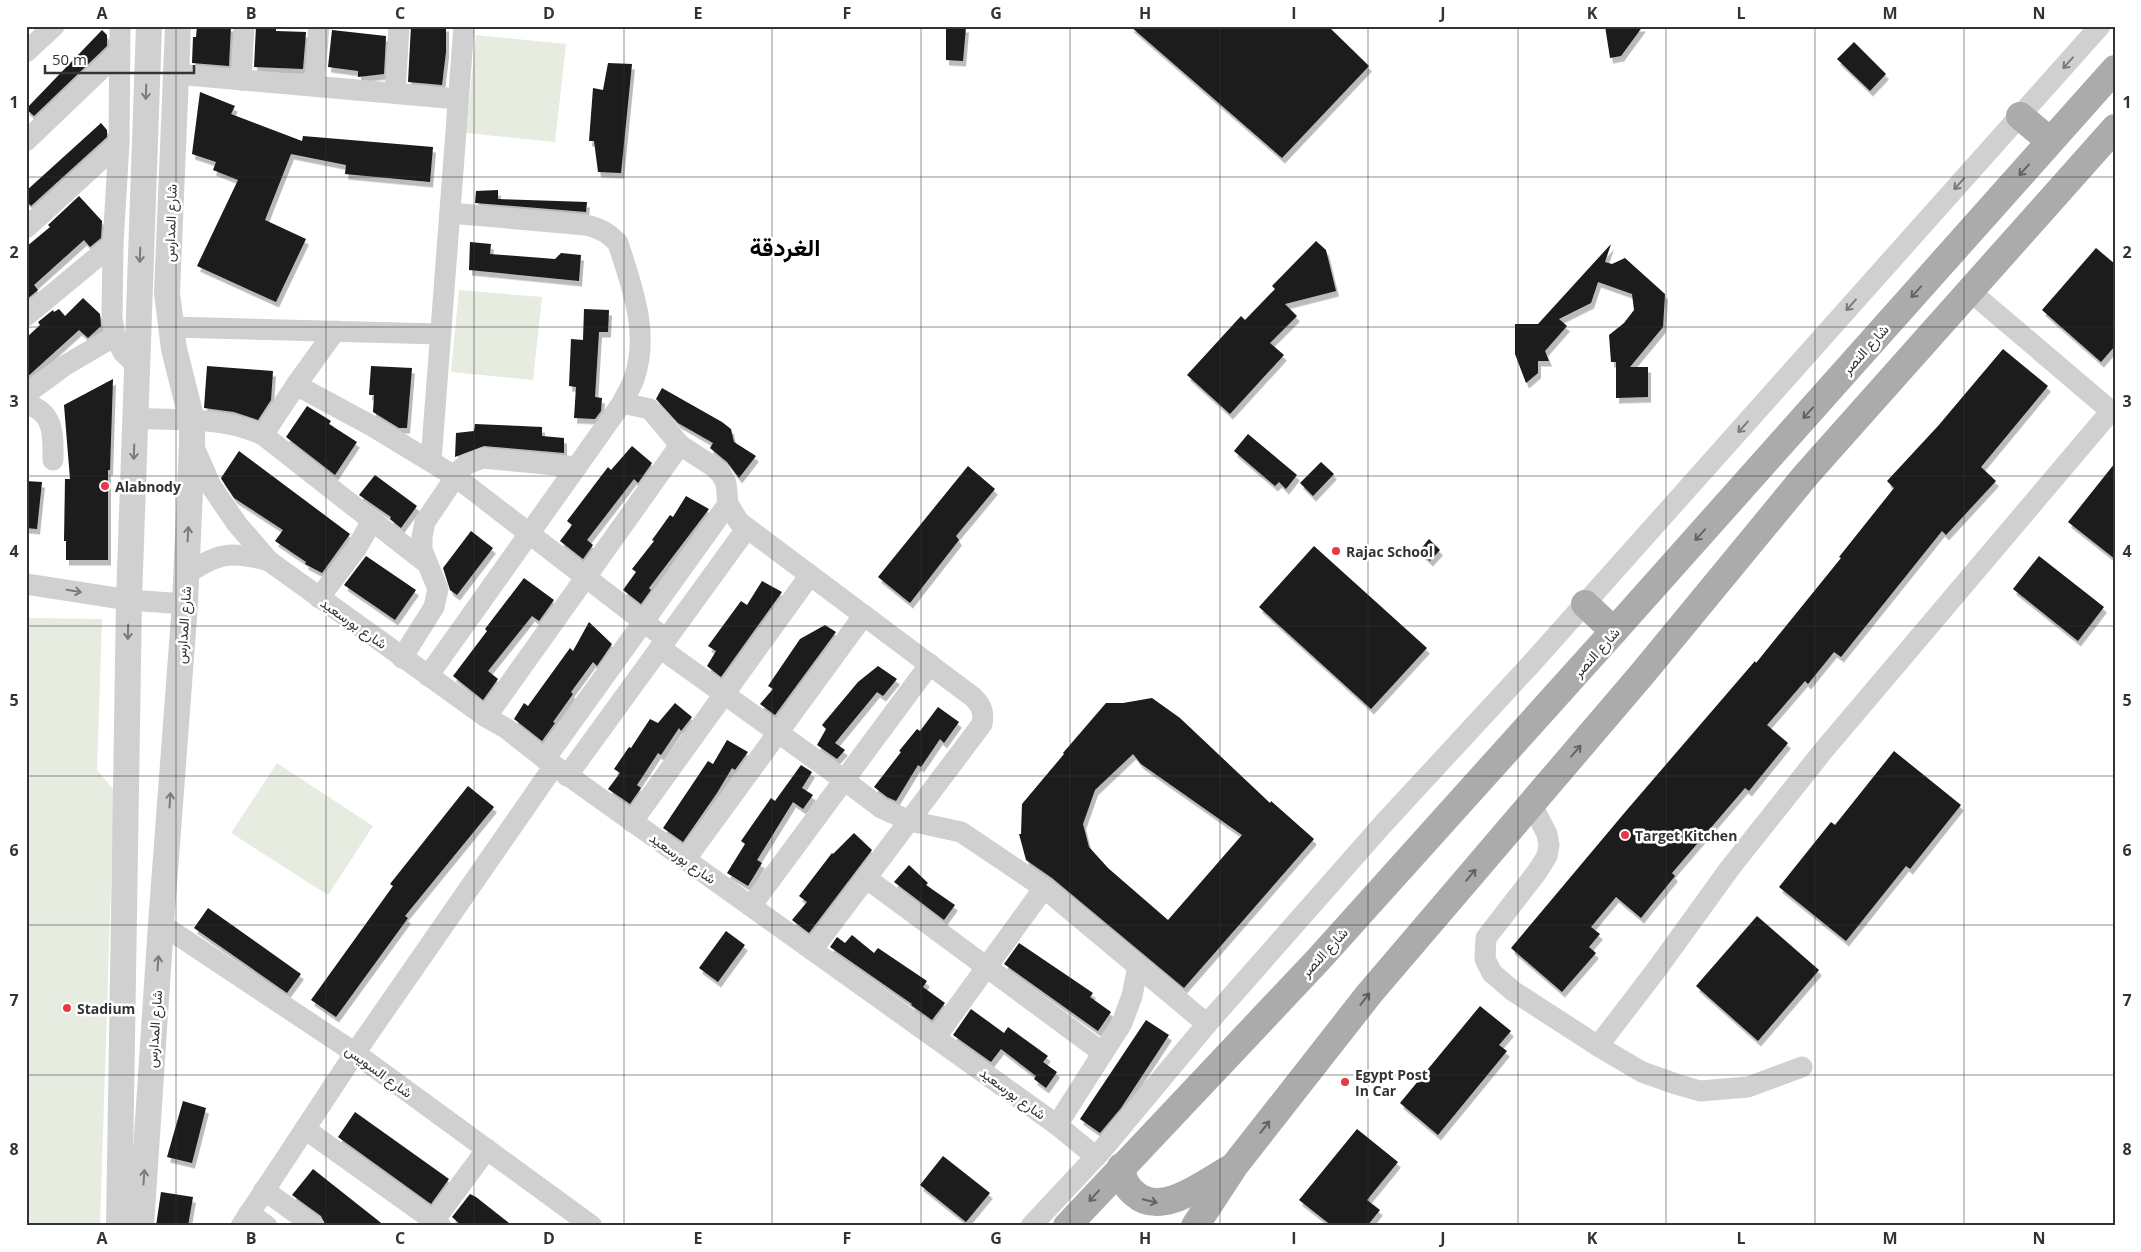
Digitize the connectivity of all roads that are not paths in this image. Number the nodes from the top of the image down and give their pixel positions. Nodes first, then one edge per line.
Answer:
1 (54, 26) edge
2 (120, 26) edge
3 (149, 26) edge
4 (178, 26) edge
5 (244, 26) edge
6 (319, 26) edge
7 (399, 26) edge
8 (464, 26) edge
9 (2100, 26) edge
10 (26, 52) edge
11 (119, 52) junction
12 (2115, 69) edge
13 (176, 74) junction
14 (241, 80) junction
15 (314, 86) junction
16 (395, 94) junction
17 (458, 99) junction
18 (2020, 116) junction
19 (2115, 128) edge
20 (26, 140) edge
21 (2050, 141) junction
22 (119, 143) junction
23 (450, 213) junction
24 (26, 228) edge
25 (113, 244) junction
26 (1971, 292) junction
27 (26, 316) edge
28 (171, 326) junction
29 (336, 331) junction
30 (441, 334) junction
31 (114, 336) junction
32 (136, 365) junction
33 (296, 385) junction
34 (26, 394) edge
35 (622, 403) junction
36 (26, 404) edge
37 (135, 418) junction
38 (192, 432) junction
39 (263, 435) junction
40 (680, 445) junction
41 (53, 460) dead end
42 (432, 461) junction
43 (577, 467) junction
44 (456, 477) junction
45 (728, 504) junction
46 (372, 521) junction
47 (747, 528) junction
48 (529, 534) junction
49 (269, 562) junction
50 (425, 562) junction
51 (186, 575) junction
52 (810, 575) junction
53 (586, 578) junction
54 (26, 584) edge
55 (319, 598) junction
56 (129, 600) junction
57 (185, 604) junction
58 (1585, 604) junction
59 (864, 615) junction
60 (643, 622) junction
61 (1614, 632) junction
62 (663, 644) junction
63 (402, 658) junction
64 (930, 664) junction
65 (428, 676) junction
66 (724, 694) junction
67 (486, 717) junction
68 (778, 733) junction
69 (555, 767) junction
70 (844, 780) junction
71 (1531, 803) junction
72 (910, 821) junction
73 (632, 822) junction
74 (685, 860) junction
75 (866, 878) junction
76 (1044, 888) junction
77 (751, 906) junction
78 (160, 924) junction
79 (812, 950) junction
80 (1138, 966) junction
81 (987, 967) junction
82 (1207, 1024) junction
83 (935, 1038) junction
84 (1598, 1046) junction
85 (355, 1053) junction
86 (1103, 1053) junction
87 (1802, 1067) dead end
88 (1057, 1125) junction
89 (305, 1129) junction
90 (486, 1149) junction
91 (1096, 1156) junction
92 (1235, 1165) junction
93 (1121, 1167) junction
94 (264, 1190) junction
95 (245, 1219) edge
96 (435, 1224) edge
97 (119, 1226) edge
98 (141, 1226) edge
99 (267, 1226) edge
100 (314, 1226) edge
101 (592, 1226) edge
102 (1032, 1226) edge
103 (1067, 1226) edge
104 (1195, 1226) edge

1 - 10 street
2 - 11 street
3 -> 32 street, شارع المدارس
4 - 13 street, شارع المدارس
5 - 14 street
6 - 15 street
7 - 16 street
8 - 17 street
9 -> 18 street
11 - 20 street
11 - 22 street
12 - 21 main road, شارع النصر
13 - 14 street
13 - 28 street, شارع المدارس
14 - 15 street
15 - 16 street
16 - 17 street
17 - 23 street
18 - 21 main road
18 -> 58 street
19 - 26 main road
21 -> 61 main road, شارع النصر
22 - 24 street
22 - 25 street
23 - 30 street
23 - 35 street
25 - 27 street
25 - 31 street
71 -> 26 main road
26 - 84 street
28 - 29 street
28 - 38 street, شارع المدارس
29 - 30 street
29 - 33 street
30 - 42 street
31 - 32 street
31 - 34 street
32 - 37 street, شارع المدارس
33 - 39 street
33 - 42 street
35 - 40 street
35 - 43 street
36 - 41 street
37 - 38 street
37 -> 56 street, شارع المدارس
38 - 39 street
38 - 49 street, شارع بورسعيد
51 -> 38 street, شارع المدارس
39 - 46 street
40 - 45 street
40 - 53 street
42 - 44 street
43 - 44 street
43 - 48 street
44 - 48 street
44 - 50 street
45 - 47 street
45 - 60 street
46 - 50 street
46 - 55 street
47 - 52 street
47 - 62 street
48 - 53 street
48 - 65 street
49 - 51 street, شارع بورسعيد
49 - 55 street, شارع بورسعيد
50 - 63 street
51 - 57 street, شارع المدارس
52 - 59 street
52 - 66 street
53 - 60 street
53 - 67 street
54 -> 56 street
55 - 63 street, شارع بورسعيد
56 - 57 street
56 -> 97 street, شارع المدارس
78 -> 57 street, شارع المدارس
58 - 61 main road
58 - 82 street
59 - 64 street
59 - 68 street
60 - 62 street
60 - 69 street
61 - 93 main road, شارع النصر
62 - 66 street
62 - 69 street
63 - 65 street, شارع بورسعيد
64 - 70 street
64 - 72 street
65 - 67 street, شارع بورسعيد
66 - 68 street
66 - 73 street
67 - 69 street, شارع بورسعيد
68 - 70 street
68 - 74 street
69 - 73 street, شارع بورسعيد
69 - 85 street
70 - 72 street
70 - 77 street
71 - 84 street
92 -> 71 main road
72 - 75 street
72 - 76 street
73 - 74 street, شارع بورسعيد
74 - 77 street, شارع بورسعيد
75 - 79 street
75 - 81 street
76 - 80 street
76 - 81 street
77 - 79 street, شارع بورسعيد
78 - 85 street, شارع السويس
98 -> 78 street, شارع المدارس
79 - 83 street, شارع بورسعيد
80 - 82 street
80 - 86 street
81 - 83 street
81 - 86 street
82 - 91 street
83 - 88 street, شارع بورسعيد
84 - 87 street
85 - 89 street
85 - 90 street, شارع السويس
86 - 88 street
88 - 91 street, شارع بورسعيد
89 - 94 street
89 - 96 street
90 - 96 street
90 - 101 street, شارع السويس
91 - 102 street
93 -> 92 main road
92 - 104 main road
93 -> 103 main road, شارع النصر
94 - 95 street
94 - 100 street
95 - 99 street

